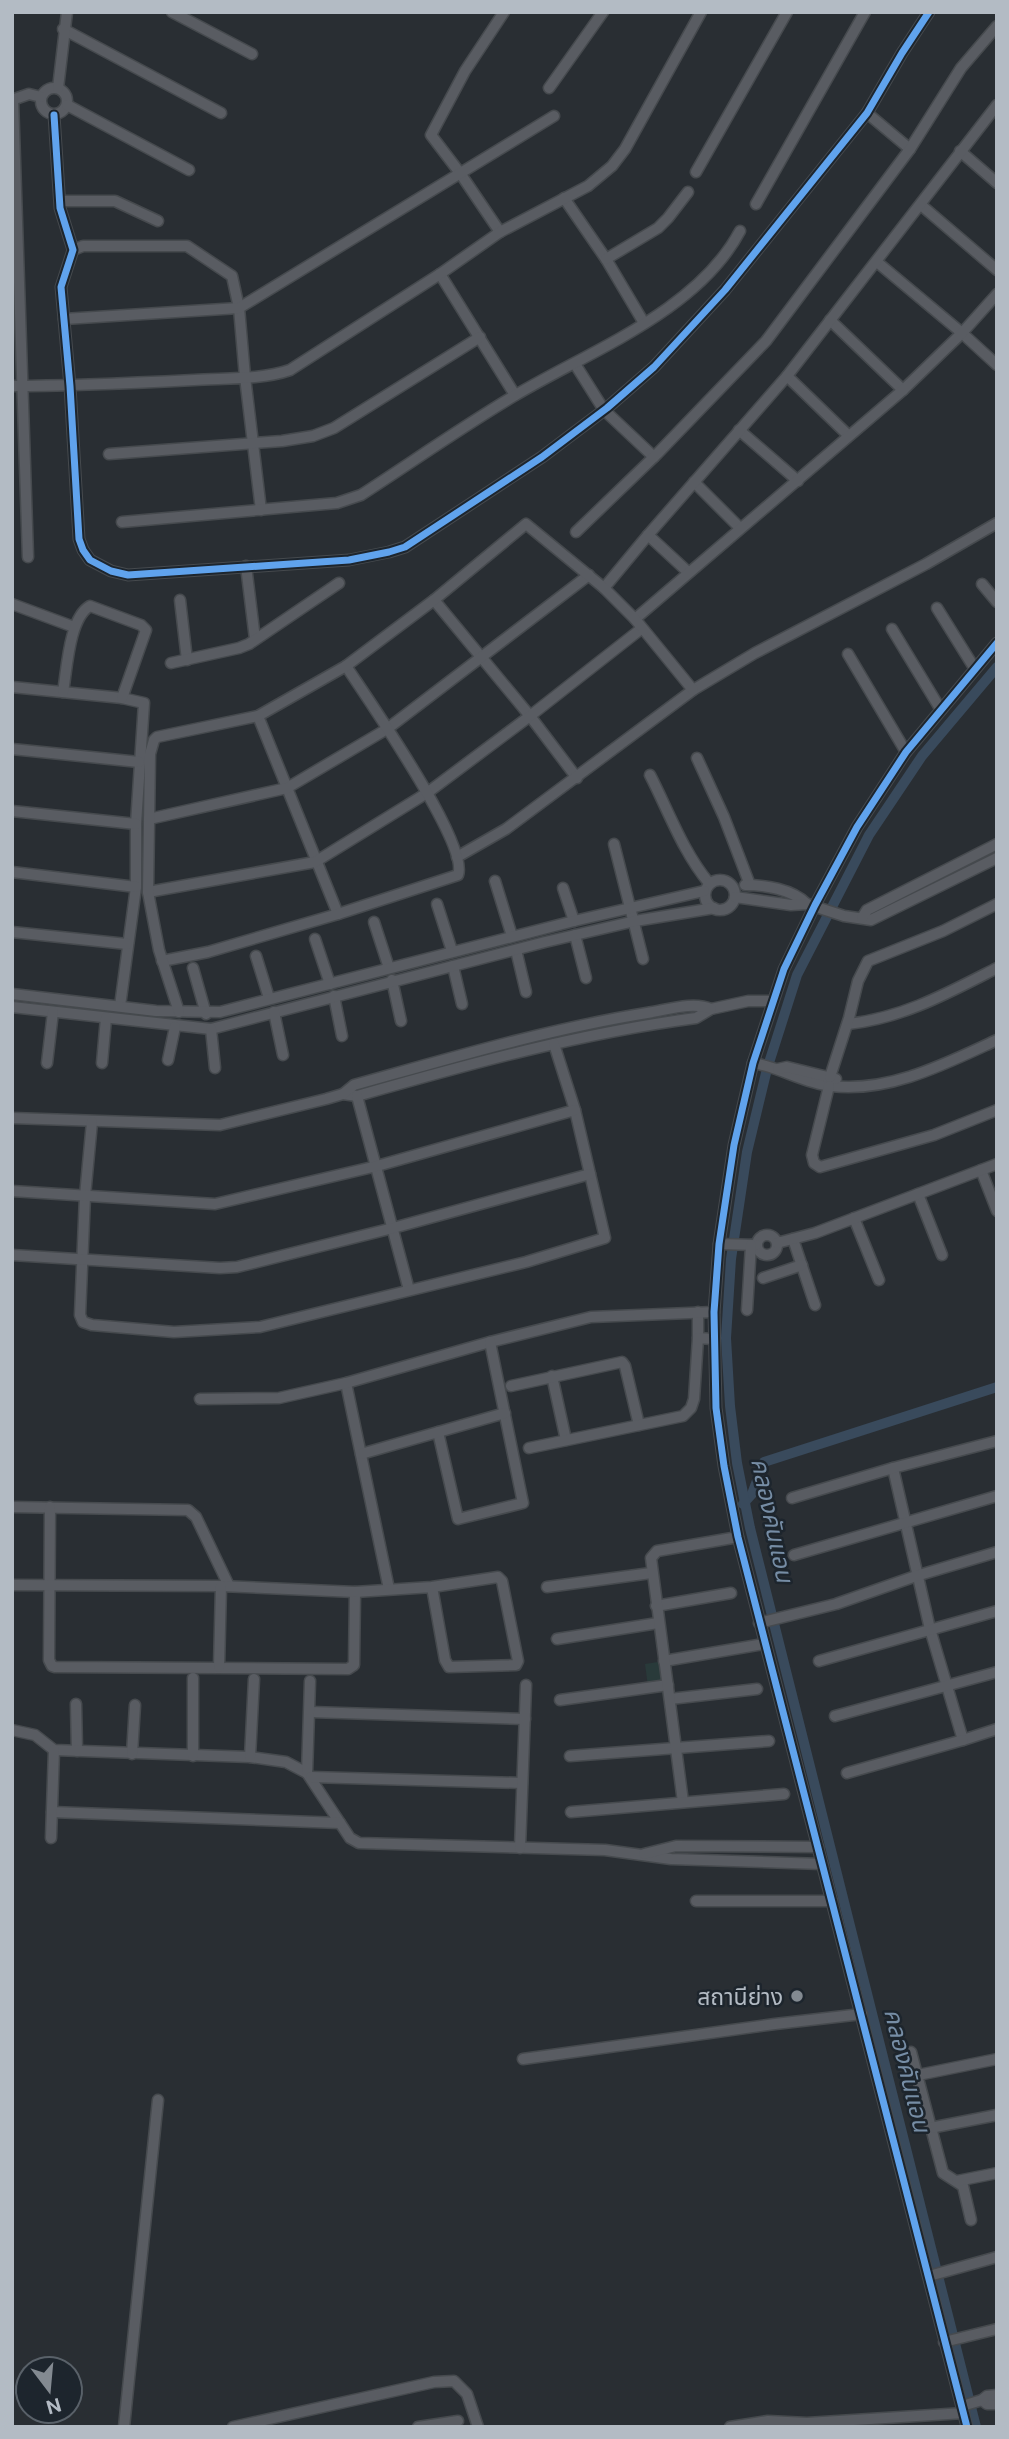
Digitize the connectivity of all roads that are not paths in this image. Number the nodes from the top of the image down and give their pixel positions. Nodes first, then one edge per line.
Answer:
1 (67, 12) edge
2 (172, 12) edge
3 (504, 12) edge
4 (603, 12) edge
5 (701, 12) edge
6 (787, 12) edge
7 (865, 12) edge
8 (929, 12) edge
9 (997, 26) edge
10 (63, 29) junction
11 (252, 54) dead end
12 (58, 88) junction
13 (549, 88) dead end
14 (41, 97) junction
15 (12, 100) edge
16 (997, 105) edge
17 (67, 106) junction
18 (221, 113) dead end
19 (867, 113) junction
20 (54, 115) junction
21 (554, 116) dead end
22 (910, 149) junction
23 (960, 152) junction
24 (189, 170) dead end
25 (696, 172) dead end
26 (460, 173) junction
27 (997, 184) edge
28 (688, 191) dead end
29 (564, 198) junction
30 (61, 201) junction
31 (756, 204) dead end
32 (921, 205) junction
33 (158, 221) dead end
34 (740, 231) dead end
35 (500, 232) junction
36 (73, 250) junction
37 (606, 259) junction
38 (877, 262) junction
39 (997, 270) edge
40 (440, 274) junction
41 (997, 294) edge
42 (239, 308) junction
43 (64, 320) junction
44 (830, 320) junction
45 (644, 323) junction
46 (962, 333) junction
47 (480, 337) junction
48 (575, 364) junction
49 (997, 365) edge
50 (787, 376) junction
51 (245, 377) junction
52 (17, 386) edge
53 (70, 386) junction
54 (903, 390) junction
55 (514, 395) junction
56 (604, 410) junction
57 (739, 430) junction
58 (848, 435) junction
59 (254, 444) junction
60 (109, 454) dead end
61 (654, 457) junction
62 (797, 481) junction
63 (694, 482) junction
64 (261, 510) junction
65 (122, 522) dead end
66 (997, 523) edge
67 (740, 528) junction
68 (576, 532) dead end
69 (648, 534) junction
70 (28, 557) dead end
71 (246, 566) junction
72 (688, 572) junction
73 (589, 575) junction
74 (339, 583) dead end
75 (982, 584) dead end
76 (604, 588) junction
77 (180, 600) dead end
78 (434, 600) junction
79 (997, 602) edge
80 (12, 604) edge
81 (937, 608) dead end
82 (638, 624) junction
83 (74, 627) junction
84 (892, 629) dead end
85 (255, 639) junction
86 (995, 650) edge
87 (848, 654) dead end
88 (480, 657) junction
89 (187, 660) junction
90 (171, 663) dead end
91 (346, 666) junction
92 (975, 669) junction
93 (12, 687) edge
94 (694, 690) junction
95 (63, 692) junction
96 (122, 698) junction
97 (942, 710) junction
98 (258, 716) junction
99 (530, 716) junction
100 (387, 729) junction
101 (12, 749) edge
102 (906, 752) junction
103 (696, 758) dead end
104 (139, 762) junction
105 (650, 775) dead end
106 (577, 778) junction
107 (287, 788) junction
108 (427, 793) junction
109 (12, 811) edge
110 (149, 819) junction
111 (136, 824) junction
112 (614, 844) dead end
113 (997, 844) edge
114 (457, 857) junction
115 (997, 858) edge
116 (315, 862) junction
117 (12, 872) edge
118 (495, 881) dead end
119 (750, 885) junction
120 (136, 887) junction
121 (706, 887) junction
122 (563, 888) dead end
123 (733, 891) junction
124 (148, 892) junction
125 (437, 904) dead end
126 (997, 904) edge
127 (814, 905) junction
128 (631, 907) junction
129 (714, 908) junction
130 (338, 914) junction
131 (862, 918) junction
132 (574, 921) junction
133 (374, 922) dead end
134 (635, 922) junction
135 (542, 930) junction
136 (12, 932) edge
137 (575, 935) junction
138 (512, 936) junction
139 (315, 939) dead end
140 (545, 942) junction
141 (127, 944) junction
142 (516, 950) junction
143 (452, 951) junction
144 (256, 956) dead end
145 (643, 959) dead end
146 (162, 961) junction
147 (415, 962) junction
148 (453, 966) junction
149 (194, 968) dead end
150 (389, 968) junction
151 (997, 968) edge
152 (419, 974) junction
153 (586, 978) dead end
154 (393, 980) junction
155 (330, 984) junction
156 (526, 992) dead end
157 (17, 995) edge
158 (334, 996) junction
159 (270, 998) junction
160 (772, 1001) junction
161 (462, 1004) dead end
162 (120, 1006) junction
163 (16, 1007) edge
164 (711, 1009) junction
165 (156, 1011) junction
166 (53, 1012) junction
167 (179, 1012) junction
168 (274, 1012) junction
169 (206, 1014) junction
170 (106, 1018) junction
171 (401, 1021) dead end
172 (600, 1021) junction
173 (154, 1023) junction
174 (848, 1024) junction
175 (176, 1027) junction
176 (211, 1030) junction
177 (604, 1033) junction
178 (342, 1036) dead end
179 (997, 1040) edge
180 (554, 1044) junction
181 (283, 1055) dead end
182 (471, 1058) junction
183 (168, 1060) dead end
184 (47, 1063) dead end
185 (102, 1063) dead end
186 (758, 1064) junction
187 (215, 1068) dead end
188 (830, 1082) junction
189 (343, 1094) junction
190 (357, 1096) junction
191 (575, 1110) junction
192 (997, 1111) edge
193 (12, 1118) edge
194 (92, 1122) junction
195 (997, 1164) edge
196 (377, 1166) junction
197 (981, 1170) junction
198 (590, 1174) junction
199 (12, 1191) edge
200 (918, 1194) junction
201 (85, 1196) junction
202 (997, 1211) edge
203 (854, 1218) junction
204 (393, 1228) junction
205 (793, 1239) junction
206 (721, 1244) junction
207 (751, 1245) junction
208 (12, 1255) edge
209 (943, 1255) dead end
210 (83, 1260) junction
211 (802, 1265) junction
212 (763, 1278) dead end
213 (879, 1280) dead end
214 (409, 1290) junction
215 (815, 1304) dead end
216 (747, 1310) dead end
217 (698, 1312) junction
218 (714, 1312) junction
219 (698, 1338) junction
220 (713, 1339) junction
221 (490, 1342) junction
222 (552, 1376) junction
223 (346, 1383) junction
224 (511, 1386) dead end
225 (200, 1399) dead end
226 (505, 1413) junction
227 (639, 1425) junction
228 (438, 1432) junction
229 (566, 1440) junction
230 (997, 1441) edge
231 (529, 1448) dead end
232 (361, 1454) junction
233 (893, 1468) junction
234 (997, 1496) edge
235 (792, 1498) dead end
236 (12, 1507) edge
237 (50, 1507) junction
238 (905, 1523) junction
239 (738, 1537) junction
240 (997, 1552) edge
241 (794, 1555) dead end
242 (652, 1573) junction
243 (916, 1576) junction
244 (12, 1585) edge
245 (51, 1585) junction
246 (225, 1586) junction
247 (432, 1587) junction
248 (547, 1587) dead end
249 (389, 1590) junction
250 (355, 1592) junction
251 (731, 1593) dead end
252 (656, 1606) junction
253 (997, 1611) edge
254 (761, 1622) junction
255 (658, 1623) junction
256 (930, 1629) junction
257 (557, 1639) dead end
258 (764, 1644) junction
259 (664, 1661) junction
260 (819, 1661) dead end
261 (219, 1667) junction
262 (997, 1672) edge
263 (193, 1678) dead end
264 (254, 1679) dead end
265 (310, 1681) dead end
266 (526, 1685) dead end
267 (668, 1685) junction
268 (948, 1686) junction
269 (757, 1689) dead end
270 (670, 1699) junction
271 (560, 1700) dead end
272 (76, 1704) dead end
273 (135, 1705) dead end
274 (311, 1712) junction
275 (835, 1716) dead end
276 (525, 1718) junction
277 (997, 1729) edge
278 (12, 1730) edge
279 (963, 1740) junction
280 (769, 1741) dead end
281 (676, 1748) junction
282 (54, 1750) junction
283 (77, 1751) junction
284 (132, 1754) junction
285 (193, 1756) junction
286 (570, 1756) dead end
287 (250, 1757) junction
288 (847, 1773) dead end
289 (309, 1775) junction
290 (522, 1783) junction
291 (784, 1794) dead end
292 (683, 1802) junction
293 (52, 1812) junction
294 (571, 1812) dead end
295 (340, 1823) junction
296 (51, 1838) dead end
297 (818, 1847) junction
298 (520, 1848) junction
299 (642, 1855) junction
300 (822, 1864) junction
301 (696, 1901) dead end
302 (832, 1901) junction
303 (862, 2014) junction
304 (911, 2052) dead end
305 (523, 2059) dead end
306 (997, 2060) edge
307 (918, 2075) junction
308 (158, 2100) dead end
309 (997, 2115) edge
310 (930, 2129) junction
311 (997, 2173) edge
312 (957, 2181) junction
313 (971, 2220) dead end
314 (997, 2257) edge
315 (932, 2276) junction
316 (997, 2329) edge
317 (947, 2341) junction
318 (997, 2395) edge
319 (997, 2404) edge
320 (971, 2405) junction
321 (458, 2421) dead end
322 (124, 2427) edge
323 (233, 2427) edge
324 (418, 2427) edge
325 (478, 2427) edge
326 (730, 2427) edge
327 (967, 2427) edge

1 - 10 street
2 - 11 street
3 - 26 street
4 - 13 street
5 - 29 street
6 - 25 street
7 - 31 street
8 - 19 street
9 - 22 street
10 - 12 street
10 - 18 street
12 - 14 street
12 - 17 street
14 - 15 street
14 - 20 street
15 - 52 street
16 - 23 street
17 - 20 street
17 - 24 street
19 - 22 street
19 - 56 street
20 - 30 street
21 - 26 street
22 - 61 street
23 - 27 street
23 - 32 street
26 - 35 street
26 - 42 street
28 - 37 street
29 - 35 street
29 - 37 street
30 - 33 street
30 - 36 street
32 - 38 street
32 - 39 street
34 - 45 street
35 - 40 street
36 - 42 street
36 - 43 street
37 - 45 street
38 - 44 street
38 - 46 street
40 - 47 street
40 - 51 street
41 - 46 street
42 - 43 street
42 - 51 street
43 - 53 street
44 - 50 street
44 - 54 street
45 - 48 street
46 - 49 street
46 - 54 street
47 - 55 street
47 - 59 street
48 - 55 street
48 - 56 street
50 - 57 street
50 - 58 street
51 - 53 street
51 - 59 street
52 - 53 street
52 - 70 street
53 - 71 street
54 - 58 street
55 - 64 street
56 - 61 street
56 - 71 street
57 - 62 street
57 - 63 street
58 - 62 street
59 - 60 street
59 - 64 street
61 - 68 street
62 - 67 street
63 - 67 street
63 - 69 street
64 - 65 street
66 - 94 street
67 - 72 street
69 - 72 street
69 - 76 street
71 - 85 street
72 - 82 street
73 - 76 street
73 - 78 street
73 - 88 street
74 - 85 street
75 - 79 street
76 - 82 street
77 - 89 street
78 - 88 street
78 - 91 street
80 - 83 street
81 - 92 street
82 - 94 street
82 - 99 street
83 - 95 street
83 - 96 street
84 - 97 street
85 - 89 street
86 - 92 street
87 - 102 street
88 - 99 street
88 - 100 street
89 - 90 street
91 - 98 street
91 - 100 street
92 - 97 street
93 - 95 street
94 - 106 street
95 - 96 street
96 - 104 street
97 - 102 street
98 - 107 street
98 - 110 street
99 - 106 street
99 - 108 street
100 - 107 street
100 - 108 street
101 - 104 street
102 - 127 street
103 - 119 street
104 - 111 street
105 - 121 street
106 - 114 street
107 - 110 street
107 - 116 street
108 - 114 street
108 - 116 street
109 - 111 street
110 - 124 street
111 - 120 street
112 - 128 street
113 - 131 street
114 - 130 street
115 - 131 street
116 - 124 street
116 - 130 street
117 - 120 street
118 - 138 street
119 - 123 street
119 - 127 street
120 - 141 street
121 - 123 street
121 - 128 street
121 - 129 street
122 - 132 street
123 - 127 street
123 - 129 street
124 - 146 street
125 - 143 street
126 - 174 street
127 - 131 street
127 - 160 street
128 - 132 street
128 - 134 street
129 - 134 street
130 - 146 street
132 - 135 street
133 - 150 street
134 - 137 street
134 - 145 street
135 - 138 street
135 - 140 street
136 - 141 street
137 - 140 street
137 - 153 street
138 - 143 street
139 - 155 street
140 - 142 street
141 - 162 street
142 - 148 street
142 - 156 street
143 - 147 street
144 - 159 street
146 - 167 street
147 - 150 street
147 - 152 street
148 - 152 street
148 - 161 street
149 - 169 street
150 - 155 street
151 - 174 street
152 - 154 street
154 - 158 street
154 - 171 street
155 - 159 street
157 - 162 street
157 - 163 street
158 - 168 street
158 - 178 street
159 - 169 street
160 - 164 street
160 - 186 street
162 - 165 street
163 - 166 street
164 - 172 street
164 - 177 street
165 - 167 street
165 - 173 street
166 - 170 street
166 - 184 street
167 - 169 street
168 - 176 street
168 - 181 street
170 - 173 street
170 - 185 street
172 - 177 street
172 - 182 street
173 - 175 street
174 - 188 street
175 - 176 street
175 - 183 street
176 - 187 street
177 - 180 street
179 - 188 street
180 - 182 street
180 - 191 street
182 - 189 street
182 - 190 street
186 - 188 street
186 - 206 street
188 - 192 street
189 - 190 street
189 - 194 street
190 - 196 street
191 - 196 street
191 - 198 street
193 - 194 street
194 - 201 street
195 - 197 street
196 - 201 street
196 - 204 street
197 - 200 street
197 - 202 street
198 - 204 street
198 - 214 street
199 - 201 street
200 - 203 street
200 - 209 street
201 - 210 street
203 - 205 street
203 - 213 street
204 - 210 street
204 - 214 street
205 - 207 street
205 - 211 street
206 - 207 street
206 - 218 street
207 - 216 street
208 - 210 street
210 - 214 street
211 - 212 street
211 - 215 street
217 - 218 street
217 - 219 street
217 - 221 street
218 - 220 street
219 - 220 street
219 - 227 street
220 - 239 street
221 - 223 street
221 - 226 street
222 - 224 street
222 - 227 street
222 - 229 street
223 - 225 street
223 - 232 street
226 - 228 street
226 - 228 street
227 - 229 street
228 - 232 street
229 - 231 street
230 - 233 street
232 - 249 street
233 - 235 street
233 - 238 street
234 - 238 street
236 - 237 street
237 - 245 street
237 - 246 street
238 - 241 street
238 - 243 street
239 - 242 street
239 - 254 street
240 - 243 street
242 - 248 street
242 - 252 street
243 - 254 street
243 - 256 street
244 - 245 street
245 - 246 street
245 - 261 street
246 - 250 street
246 - 261 street
247 - 247 street
247 - 249 street
249 - 250 street
250 - 261 street
251 - 252 street
252 - 255 street
253 - 256 street
254 - 258 street
255 - 257 street
255 - 259 street
256 - 260 street
256 - 268 street
258 - 259 street
258 - 297 street
259 - 267 street
262 - 268 street
263 - 285 street
264 - 287 street
265 - 274 street
266 - 276 street
267 - 270 street
267 - 271 street
268 - 275 street
268 - 279 street
269 - 270 street
270 - 281 street
272 - 283 street
273 - 284 street
274 - 276 street
274 - 289 street
276 - 290 street
277 - 279 street
278 - 282 street
279 - 288 street
280 - 281 street
281 - 286 street
281 - 292 street
282 - 283 street
282 - 293 street
283 - 284 street
284 - 285 street
285 - 287 street
287 - 289 street
289 - 290 street
289 - 295 street
290 - 298 street
291 - 292 street
292 - 294 street
293 - 295 street
293 - 296 street
295 - 298 street
297 - 299 street
297 - 300 street
298 - 299 street
299 - 300 street
300 - 302 street
301 - 302 street
302 - 303 street
303 - 305 street
303 - 315 street
304 - 307 street
306 - 307 street
307 - 310 street
308 - 322 street
309 - 310 street
310 - 312 street
311 - 312 street
312 - 313 street
314 - 315 street
315 - 317 street
316 - 317 street
317 - 320 street
318 - 320 street
319 - 320 street
320 - 326 street
320 - 327 street
321 - 324 street
323 - 325 street

